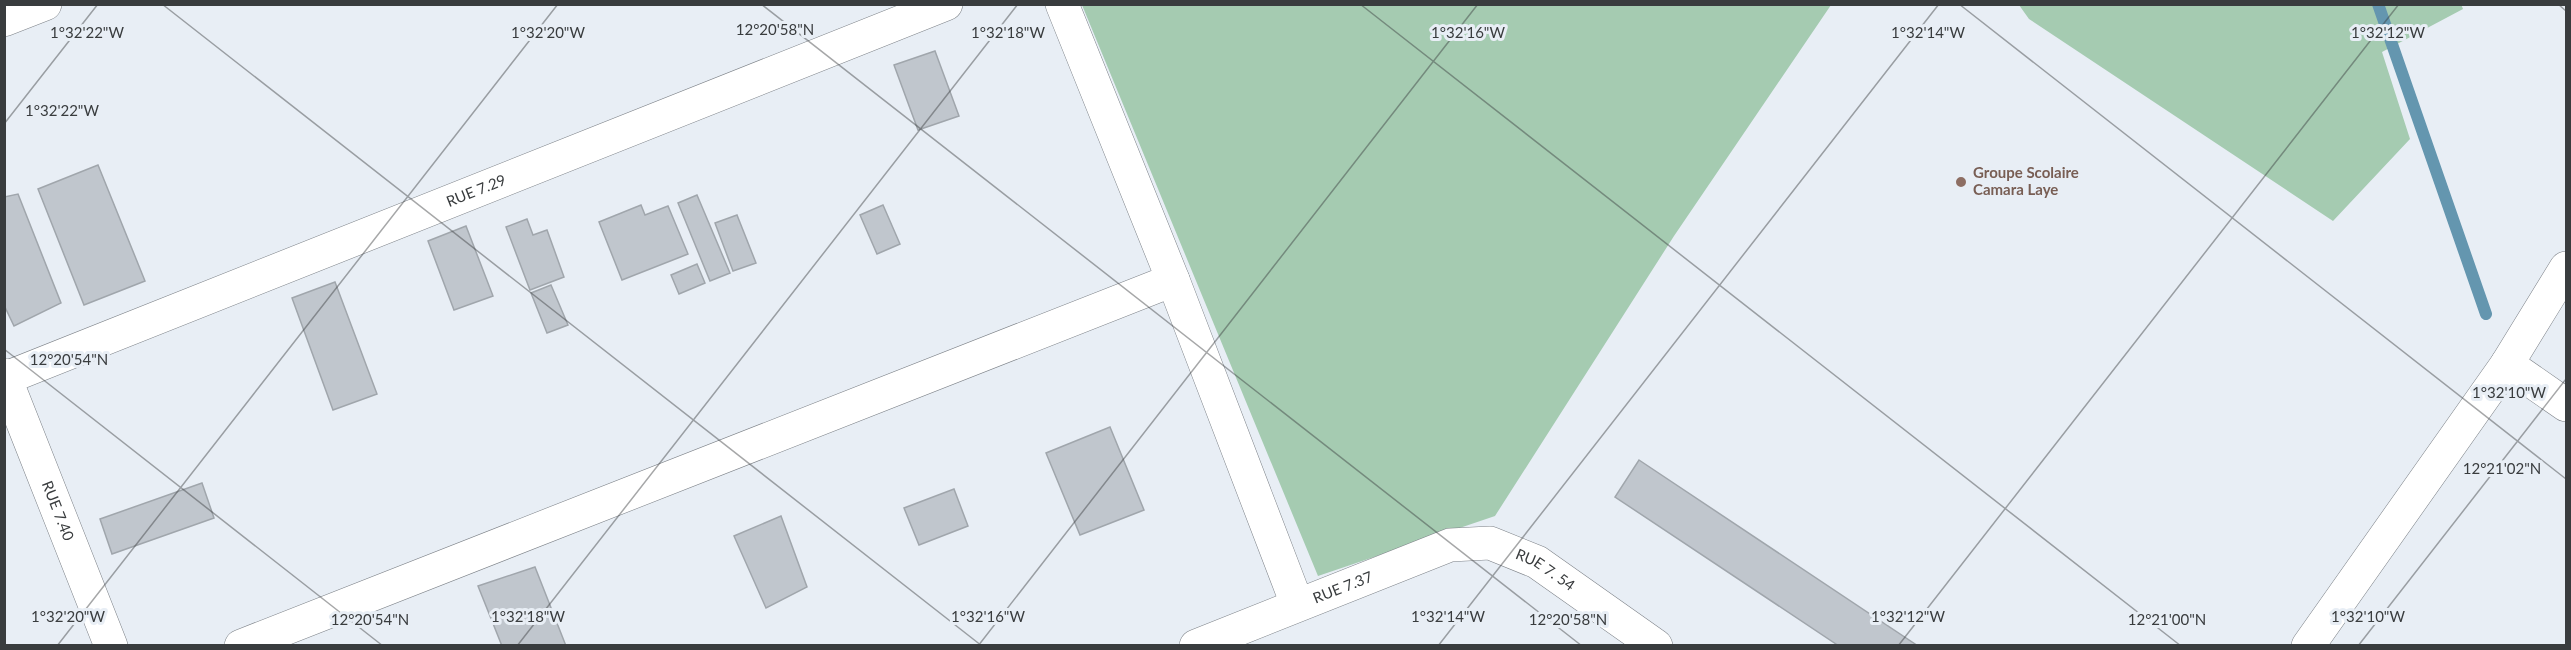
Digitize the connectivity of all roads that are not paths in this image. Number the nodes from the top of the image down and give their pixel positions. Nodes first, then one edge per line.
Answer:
1 (45, 4) edge
2 (946, 4) edge
3 (1062, 4) edge
4 (4, 20) edge
5 (2566, 268) edge
6 (1173, 280) junction
7 (2507, 364) junction
8 (5, 376) edge
9 (2566, 405) edge
10 (1490, 543) joint
11 (1297, 604) junction
12 (111, 645) edge
13 (241, 645) edge
14 (1196, 645) edge
15 (1656, 645) edge
16 (2308, 645) edge

1 - 4 street
2 - 8 street, RUE 7.29
3 - 6 street
5 - 7 street
6 - 11 street
6 - 13 street
7 - 9 street
7 - 16 street
8 - 12 street, RUE 7.40
10 - 11 street, RUE 7.37
10 - 15 street, RUE 7. 54
11 - 14 street, RUE 7.37

